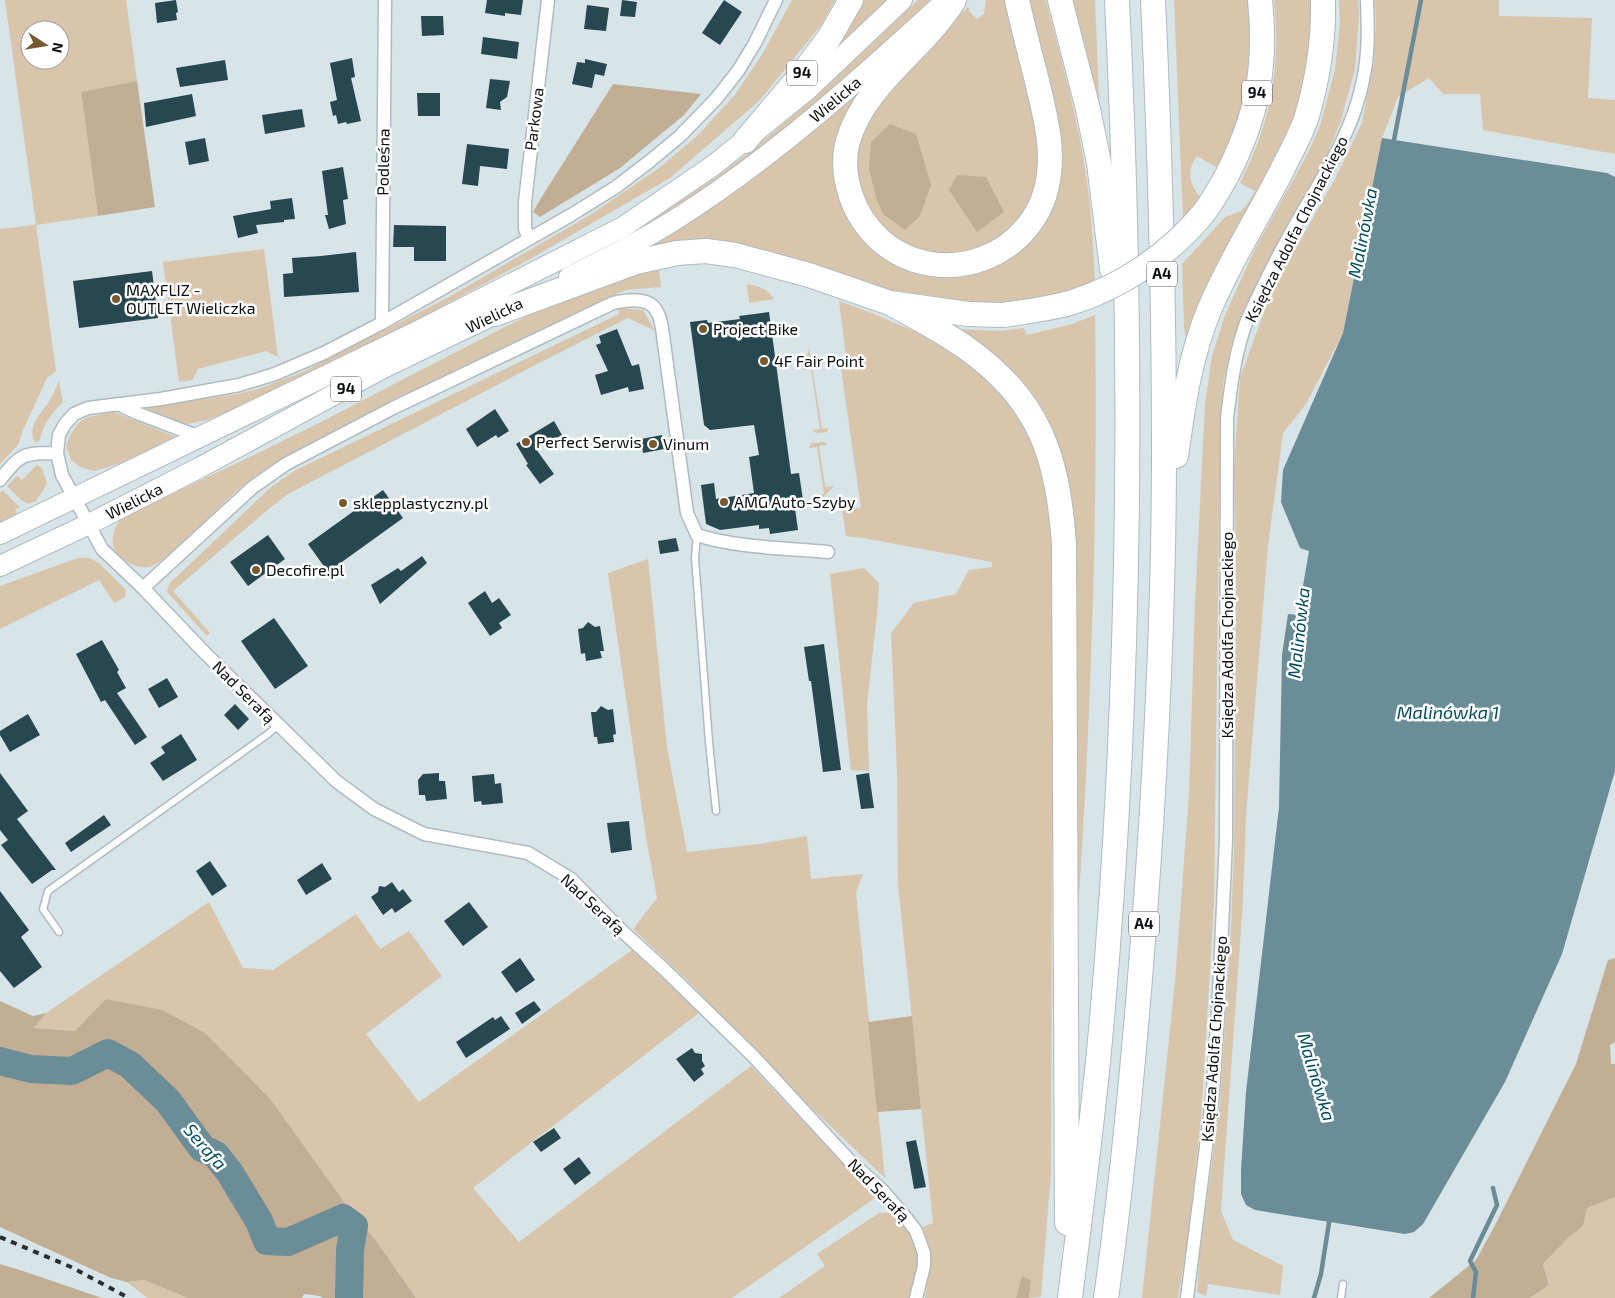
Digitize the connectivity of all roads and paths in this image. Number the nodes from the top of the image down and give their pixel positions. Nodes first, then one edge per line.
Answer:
1 (385, 0) edge
2 (548, 0) edge
3 (776, 0) edge
4 (851, 0) edge
5 (902, 0) edge
6 (946, 0) edge
7 (954, 0) edge
8 (1017, 0) edge
9 (1060, 0) edge
10 (1117, 0) edge
11 (1153, 0) edge
12 (1260, 0) edge
13 (1323, 0) edge
14 (1367, 0) edge
15 (745, 141) junction
16 (529, 238) junction
17 (890, 303) junction
18 (495, 314) junction
19 (382, 323) junction
20 (1128, 367) junction
21 (118, 404) junction
22 (200, 437) junction
23 (56, 453) junction
24 (0, 480) edge
25 (74, 498) junction
26 (88, 524) junction
27 (0, 534) edge
28 (697, 535) junction
29 (1162, 549) junction
30 (828, 552) dead end
31 (0, 566) edge
32 (143, 588) junction
33 (278, 725) junction
34 (716, 811) dead end
35 (59, 932) dead end
36 (1343, 1284) dead end
37 (916, 1298) edge
38 (1069, 1298) edge
39 (1106, 1298) edge
40 (1190, 1298) edge
41 (1341, 1298) edge

1 - 19 street, Podleśna
2 - 16 street, Parkowa
3 - 16 street
4 - 15 highway, 94
5 - 15 main road, Wielicka
6 - 18 main road, Wielicka
7 - 8 highway
9 - 20 highway
10 - 20 highway, A4
11 - 29 highway, A4
12 - 17 highway, 94, bridge
13 - 29 highway
14 - 40 street, Księdza Adolfa Chojnackiego
15 - 22 main road, Wielicka / 94
16 - 19 street
17 - 18 highway
17 - 38 highway
18 - 26 main road, Wielicka / 94
19 - 21 street
20 - 38 highway, A4
21 - 22 street
21 - 23 street
22 - 25 main road, Wielicka / 94
23 - 24 street
23 - 25 street, Nad Serafą
25 - 26 street, Nad Serafą
25 - 27 main road, Wielicka / 94
26 - 31 main road, Wielicka / 94
26 - 32 street, Nad Serafą
28 - 30 street
28 - 32 street
28 - 34 lane
29 - 39 highway, A4
32 - 33 street, Nad Serafą
33 - 35 lane
33 - 37 street, Nad Serafą
36 - 41 lane

